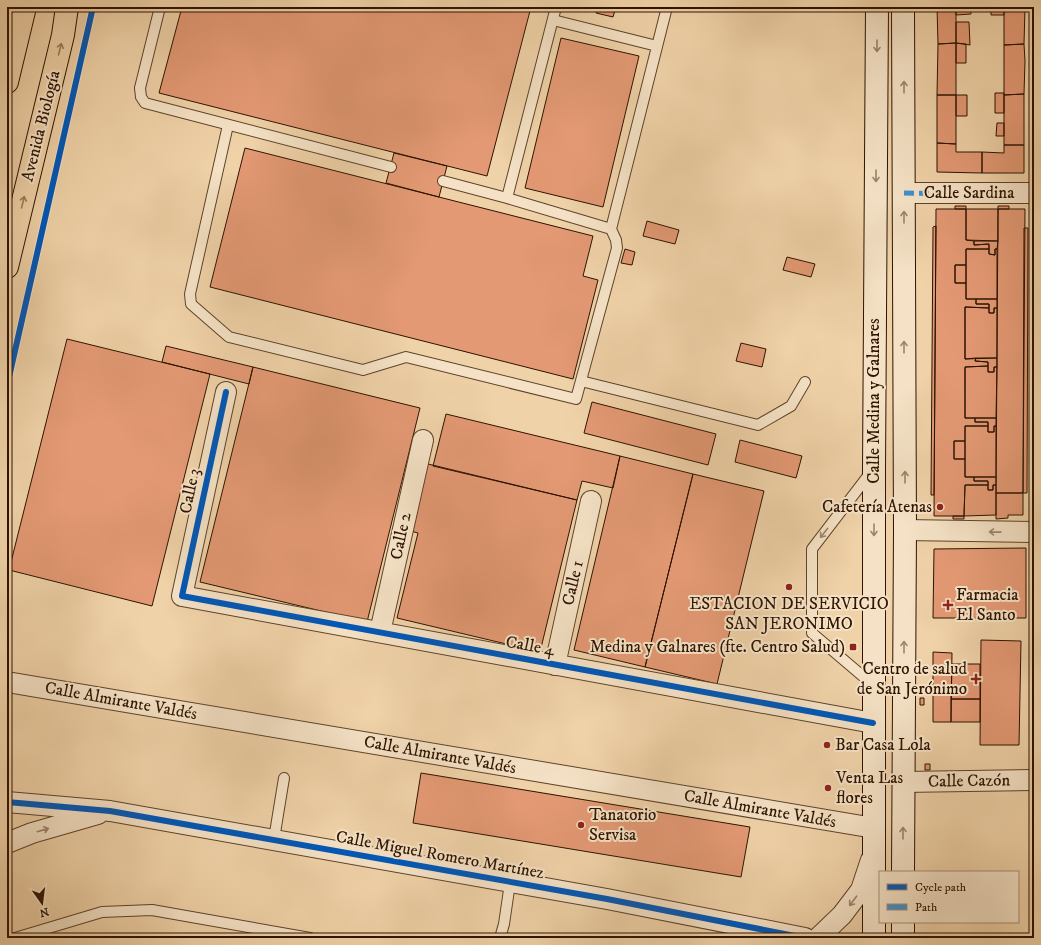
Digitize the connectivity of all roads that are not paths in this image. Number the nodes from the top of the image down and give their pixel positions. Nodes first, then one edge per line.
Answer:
1 (25, 7) edge
2 (67, 7) edge
3 (160, 7) edge
4 (556, 7) edge
5 (667, 7) edge
6 (877, 7) edge
7 (903, 7) edge
8 (553, 20) junction
9 (657, 46) junction
10 (7, 82) edge
11 (228, 125) junction
12 (391, 167) dead end
13 (443, 181) dead end
14 (904, 193) junction
15 (1034, 193) edge
16 (508, 198) junction
17 (611, 229) junction
18 (7, 267) edge
19 (581, 381) junction
20 (805, 382) dead end
21 (226, 392) dead end
22 (422, 440) dead end
23 (874, 469) junction
24 (591, 501) dead end
25 (905, 530) junction
26 (1034, 532) edge
27 (182, 596) joint
28 (380, 632) junction
29 (555, 664) junction
30 (7, 682) edge
31 (874, 686) junction
32 (873, 722) junction
33 (284, 778) dead end
34 (1034, 780) edge
35 (903, 782) junction
36 (7, 802) edge
37 (110, 811) junction
38 (874, 828) junction
39 (274, 839) junction
40 (7, 843) edge
41 (874, 852) junction
42 (903, 871) edge
43 (510, 883) junction
44 (903, 923) edge
45 (766, 935) edge
46 (15, 938) edge
47 (310, 938) edge
48 (500, 938) edge
49 (805, 938) edge
50 (818, 938) edge
51 (874, 938) edge
52 (903, 938) edge

1 - 10 main road
18 -> 2 main road, Avenida Biología
3 - 11 lane
4 - 8 lane
5 - 9 lane
6 -> 23 main road, Calle Medina y Galnares
14 -> 7 main road, Calle Medina y Galnares
8 - 9 lane
8 - 16 lane
9 - 17 lane
11 - 12 lane
11 - 19 lane
13 - 16 lane
14 - 15 street, Calle Sardina
25 -> 14 main road, Calle Medina y Galnares
16 - 17 lane
17 - 19 lane
19 - 20 lane
21 - 27 street, Calle 3
22 - 28 street, Calle 2
23 -> 31 main road, Calle Medina y Galnares
23 -> 31 lane
24 - 29 street, Calle 1
26 -> 25 street
35 -> 25 main road, Calle Medina y Galnares
27 - 28 street, Calle 4
28 - 29 street, Calle 4
29 - 32 street, Calle 4
30 - 38 street, Calle Almirante Valdés
31 - 32 main road, Calle Medina y Galnares
32 - 38 main road, Calle Medina y Galnares
33 - 39 lane
34 - 35 street, Calle Cazón
42 -> 35 main road, Calle Medina y Galnares
36 - 37 street, Calle Miguel Romero Martínez
37 - 39 street, Calle Miguel Romero Martínez
40 -> 37 street
38 - 41 main road, Calle Medina y Galnares
39 - 43 street, Calle Miguel Romero Martínez
41 -> 50 street
41 - 51 main road, Calle Medina y Galnares
43 - 45 street, Calle Miguel Romero Martínez
43 - 48 lane
44 - 52 main road
45 - 49 street, Calle Miguel Romero Martínez
46 - 47 lane

